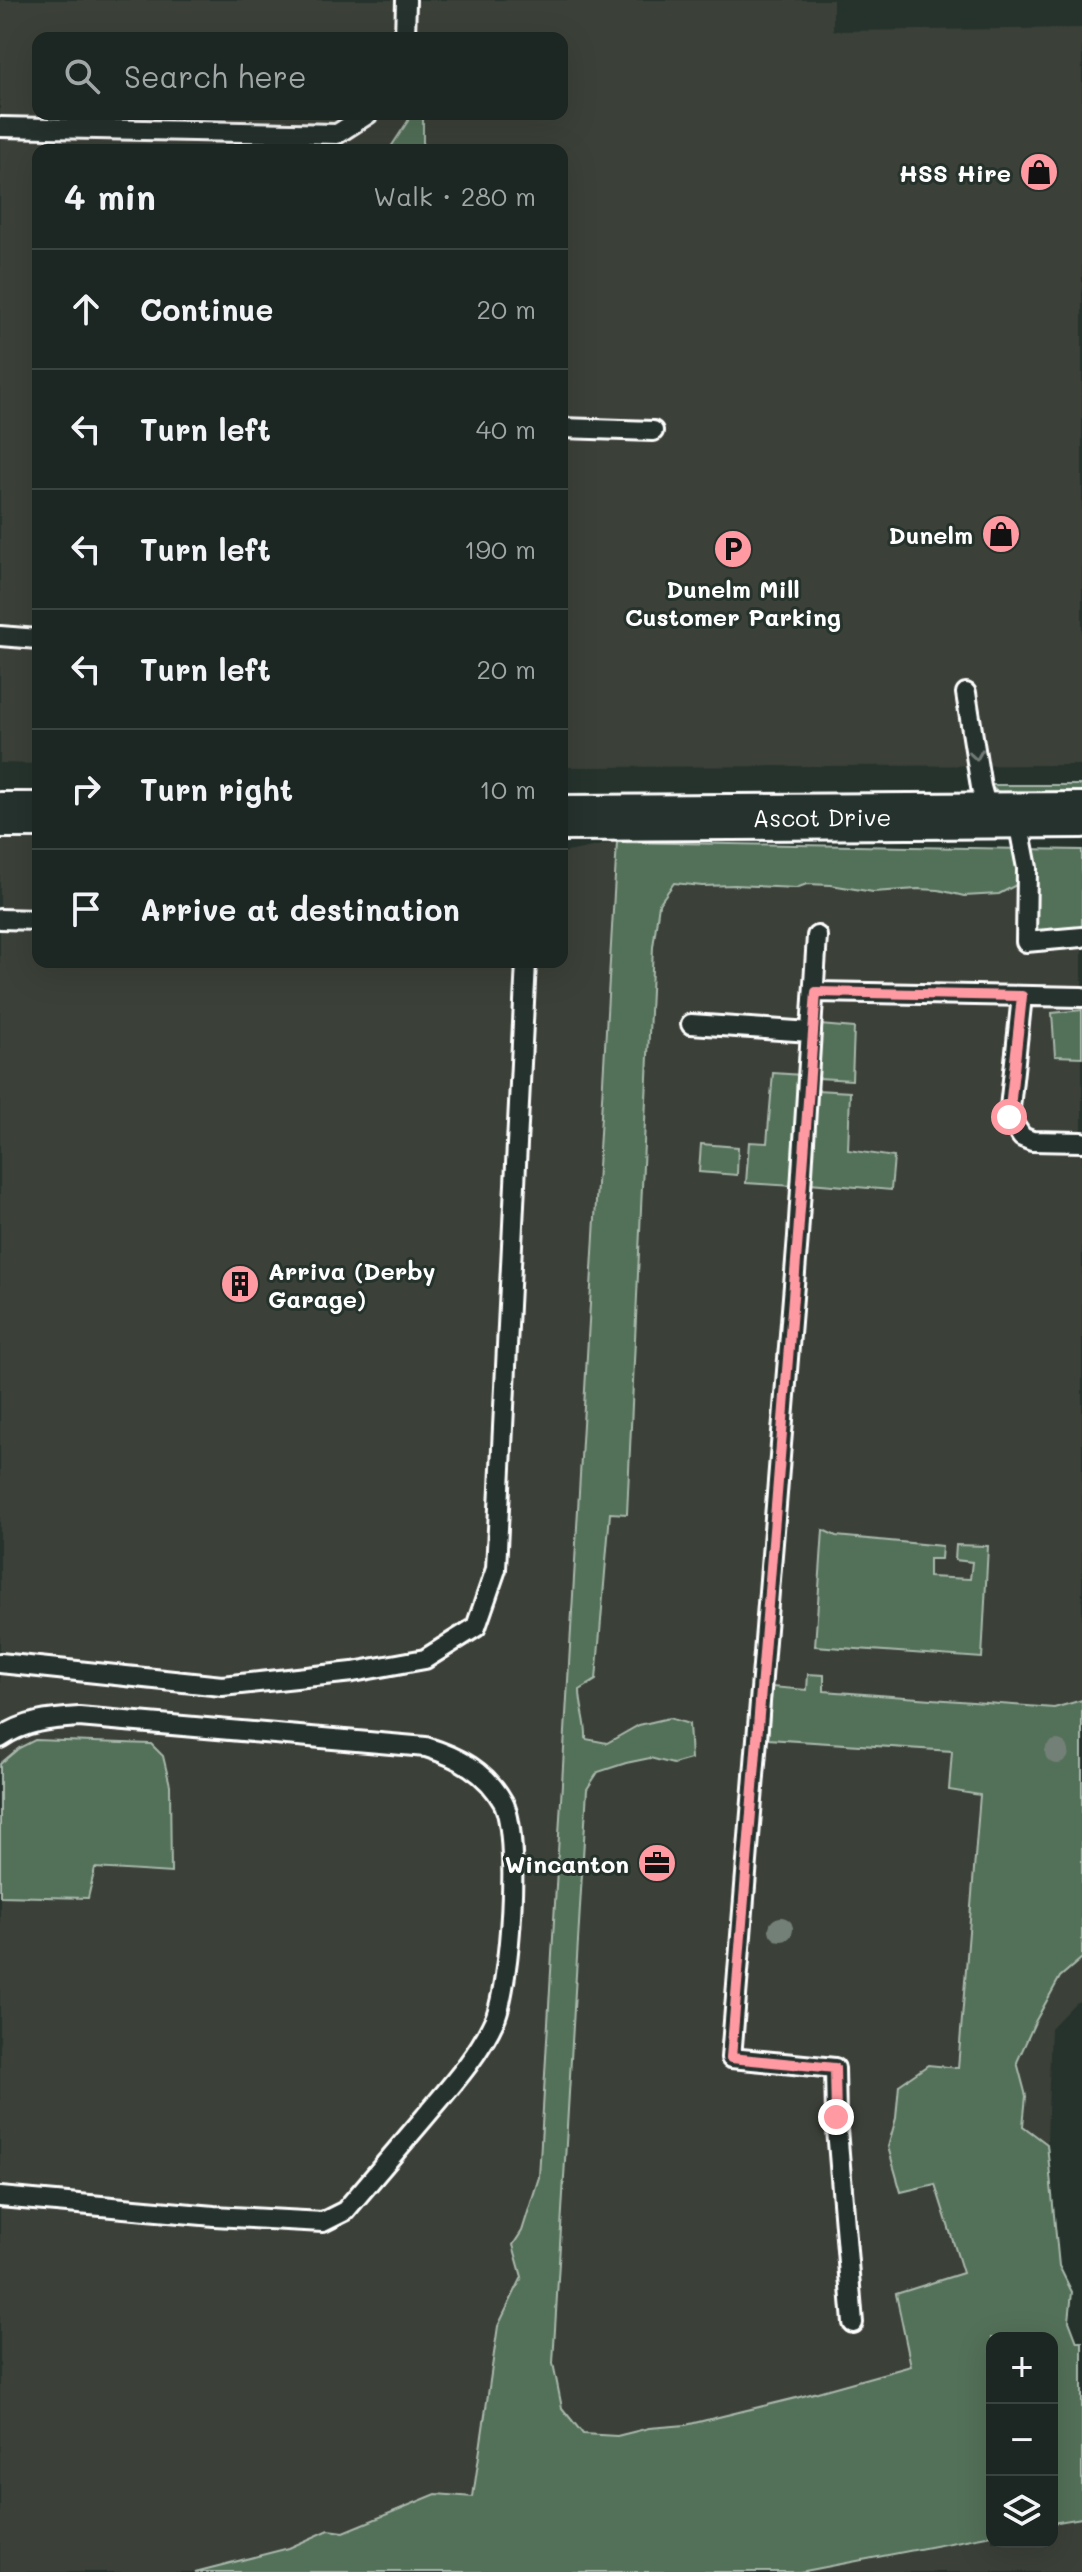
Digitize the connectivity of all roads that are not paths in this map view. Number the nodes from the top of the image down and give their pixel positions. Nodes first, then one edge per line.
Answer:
1 (406, 0) edge
2 (405, 32) edge
3 (359, 120) edge
4 (0, 127) edge
5 (568, 428) edge
6 (653, 431) dead end
7 (0, 636) edge
8 (32, 639) edge
9 (966, 693) dead end
10 (0, 815) edge
11 (32, 815) edge
12 (1082, 815) edge
13 (1003, 816) junction
14 (568, 818) edge
15 (0, 919) edge
16 (32, 920) edge
17 (817, 936) dead end
18 (1082, 937) edge
19 (526, 968) edge
20 (816, 992) junction
21 (1022, 996) junction
22 (1082, 997) edge
23 (691, 1024) dead end
24 (811, 1032) junction
25 (1082, 1142) edge
26 (0, 1663) edge
27 (0, 1738) edge
28 (0, 2197) edge
29 (853, 2323) dead end

1 - 2 lane
3 - 4 lane
5 - 6 lane
7 - 8 lane
9 -> 13 lane
10 - 11 street
12 - 13 street, Ascot Drive
13 - 14 street, Ascot Drive
13 - 18 lane
15 - 16 lane
17 - 20 lane
19 - 26 lane
20 - 21 lane
20 - 24 lane
21 - 22 lane
21 - 25 lane
23 - 24 lane
24 - 29 lane
27 - 28 lane

